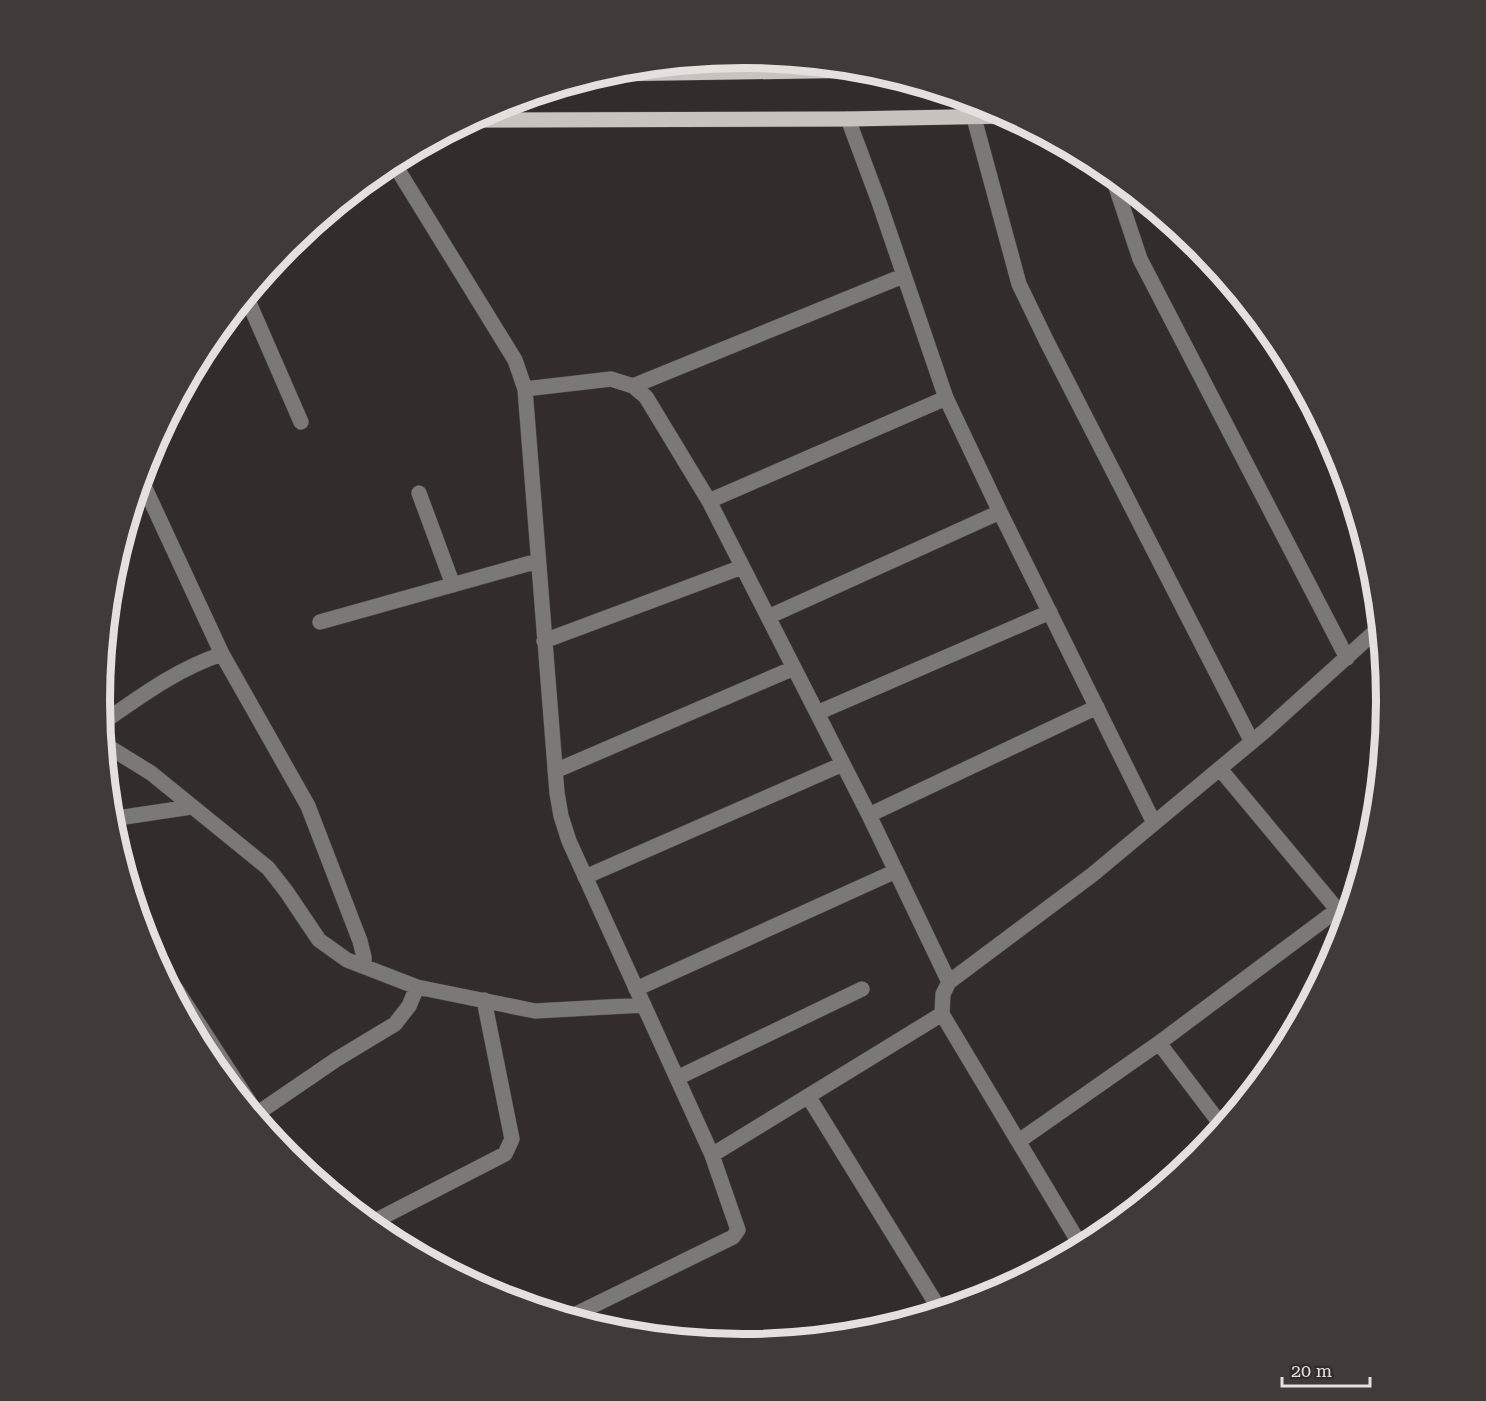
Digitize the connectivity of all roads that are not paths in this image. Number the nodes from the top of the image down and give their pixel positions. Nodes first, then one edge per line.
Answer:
1 (805, 71) edge
2 (659, 73) edge
3 (988, 117) edge
4 (974, 118) junction
5 (848, 119) junction
6 (492, 120) edge
7 (398, 170) edge
8 (1117, 190) edge
9 (903, 276) junction
10 (250, 304) edge
11 (633, 386) junction
12 (525, 389) junction
13 (946, 398) junction
14 (301, 422) dead end
15 (146, 491) edge
16 (419, 493) dead end
17 (709, 501) junction
18 (1000, 512) junction
19 (538, 561) junction
20 (742, 567) junction
21 (453, 585) junction
22 (1050, 612) junction
23 (768, 617) junction
24 (320, 622) dead end
25 (1373, 637) edge
26 (544, 641) junction
27 (222, 654) junction
28 (1347, 658) junction
29 (794, 668) junction
30 (1097, 707) junction
31 (817, 713) junction
32 (110, 717) edge
33 (1252, 741) junction
34 (112, 749) edge
35 (843, 764) junction
36 (1220, 769) junction
37 (555, 771) junction
38 (191, 807) junction
39 (869, 815) junction
40 (121, 818) edge
41 (1154, 823) junction
42 (896, 871) junction
43 (585, 877) junction
44 (1339, 913) edge
45 (1337, 918) edge
46 (364, 966) junction
47 (949, 982) junction
48 (417, 987) junction
49 (636, 989) junction
50 (862, 989) dead end
51 (484, 1000) junction
52 (644, 1005) junction
53 (942, 1014) junction
54 (1160, 1043) junction
55 (677, 1078) junction
56 (807, 1096) junction
57 (261, 1111) edge
58 (1218, 1119) edge
59 (1019, 1141) junction
60 (712, 1155) junction
61 (379, 1218) edge
62 (1076, 1239) edge
63 (936, 1303) edge
64 (580, 1312) edge

1 - 2 main road
3 - 4 main road
4 - 5 main road
4 - 33 street
5 - 6 main road
5 - 9 street
7 - 12 street
8 - 28 street
9 - 11 street
9 - 13 street
10 - 14 street
11 - 12 street
11 - 17 street
12 - 19 street
13 - 17 street
13 - 18 street
15 - 27 street
16 - 21 street
17 - 20 street
18 - 22 street
18 - 23 street
19 - 21 street
19 - 26 street
20 - 23 street
20 - 26 street
21 - 24 street
22 - 30 street
22 - 31 street
23 - 29 street
25 - 28 street
26 - 37 street
27 - 32 street
27 - 46 street
28 - 33 street
29 - 31 street
29 - 37 street
30 - 39 street
30 - 41 street
31 - 35 street
33 - 36 street
34 - 38 street
35 - 39 street
35 - 43 street
36 - 41 street
36 - 44 street
37 - 43 street
38 - 40 street
38 - 46 street
39 - 42 street
41 - 47 street
42 - 47 street
42 - 49 street
43 - 49 street
45 - 54 street
46 - 48 street
47 - 53 street
48 - 51 street
48 - 57 street
49 - 52 street
50 - 55 street
51 - 52 street
51 - 61 street
52 - 55 street
53 - 56 street
53 - 59 street
54 - 58 street
54 - 59 street
55 - 60 street
56 - 60 street
56 - 63 street
59 - 62 street
60 - 64 street

